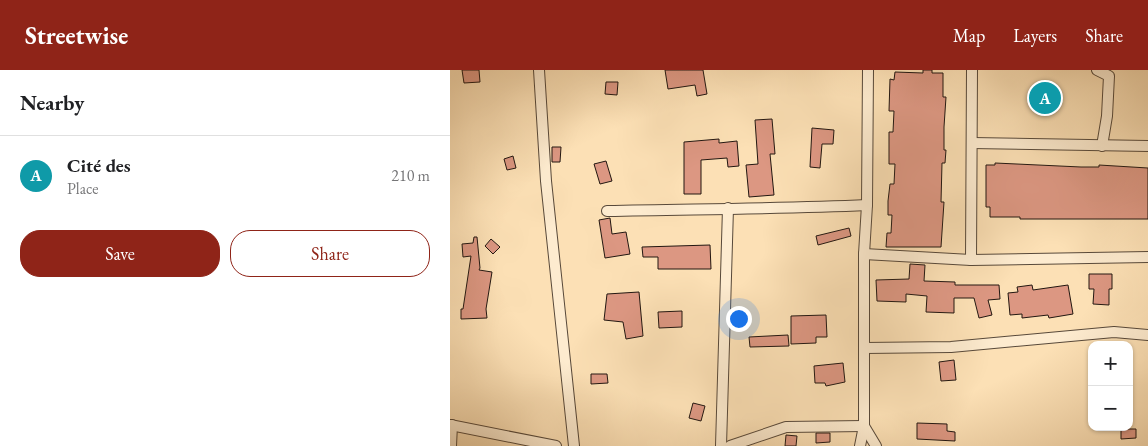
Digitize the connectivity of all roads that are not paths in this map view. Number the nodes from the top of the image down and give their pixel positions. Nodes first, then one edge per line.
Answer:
1 (539, 70) edge
2 (868, 70) edge
3 (972, 70) edge
4 (1097, 70) edge
5 (972, 143) junction
6 (1102, 146) junction
7 (1148, 146) edge
8 (867, 205) junction
9 (728, 208) junction
10 (607, 211) dead end
11 (864, 254) junction
12 (1148, 257) edge
13 (970, 260) junction
14 (1148, 335) edge
15 (865, 348) junction
16 (451, 425) edge
17 (864, 426) junction
18 (451, 446) edge
19 (556, 446) edge
20 (574, 446) edge
21 (721, 446) edge
22 (730, 446) edge
23 (860, 446) edge
24 (876, 446) edge

1 - 20 street
2 - 8 street
3 - 5 street
4 - 6 street
5 - 6 street
5 - 13 street
6 - 7 street
8 - 9 street
8 - 11 street
9 - 10 street
9 - 21 street
11 - 13 street
11 - 15 street
12 - 13 street
14 - 15 street
15 - 17 street
16 - 18 street
16 - 19 street
17 - 22 street
17 - 23 street
17 - 24 street

